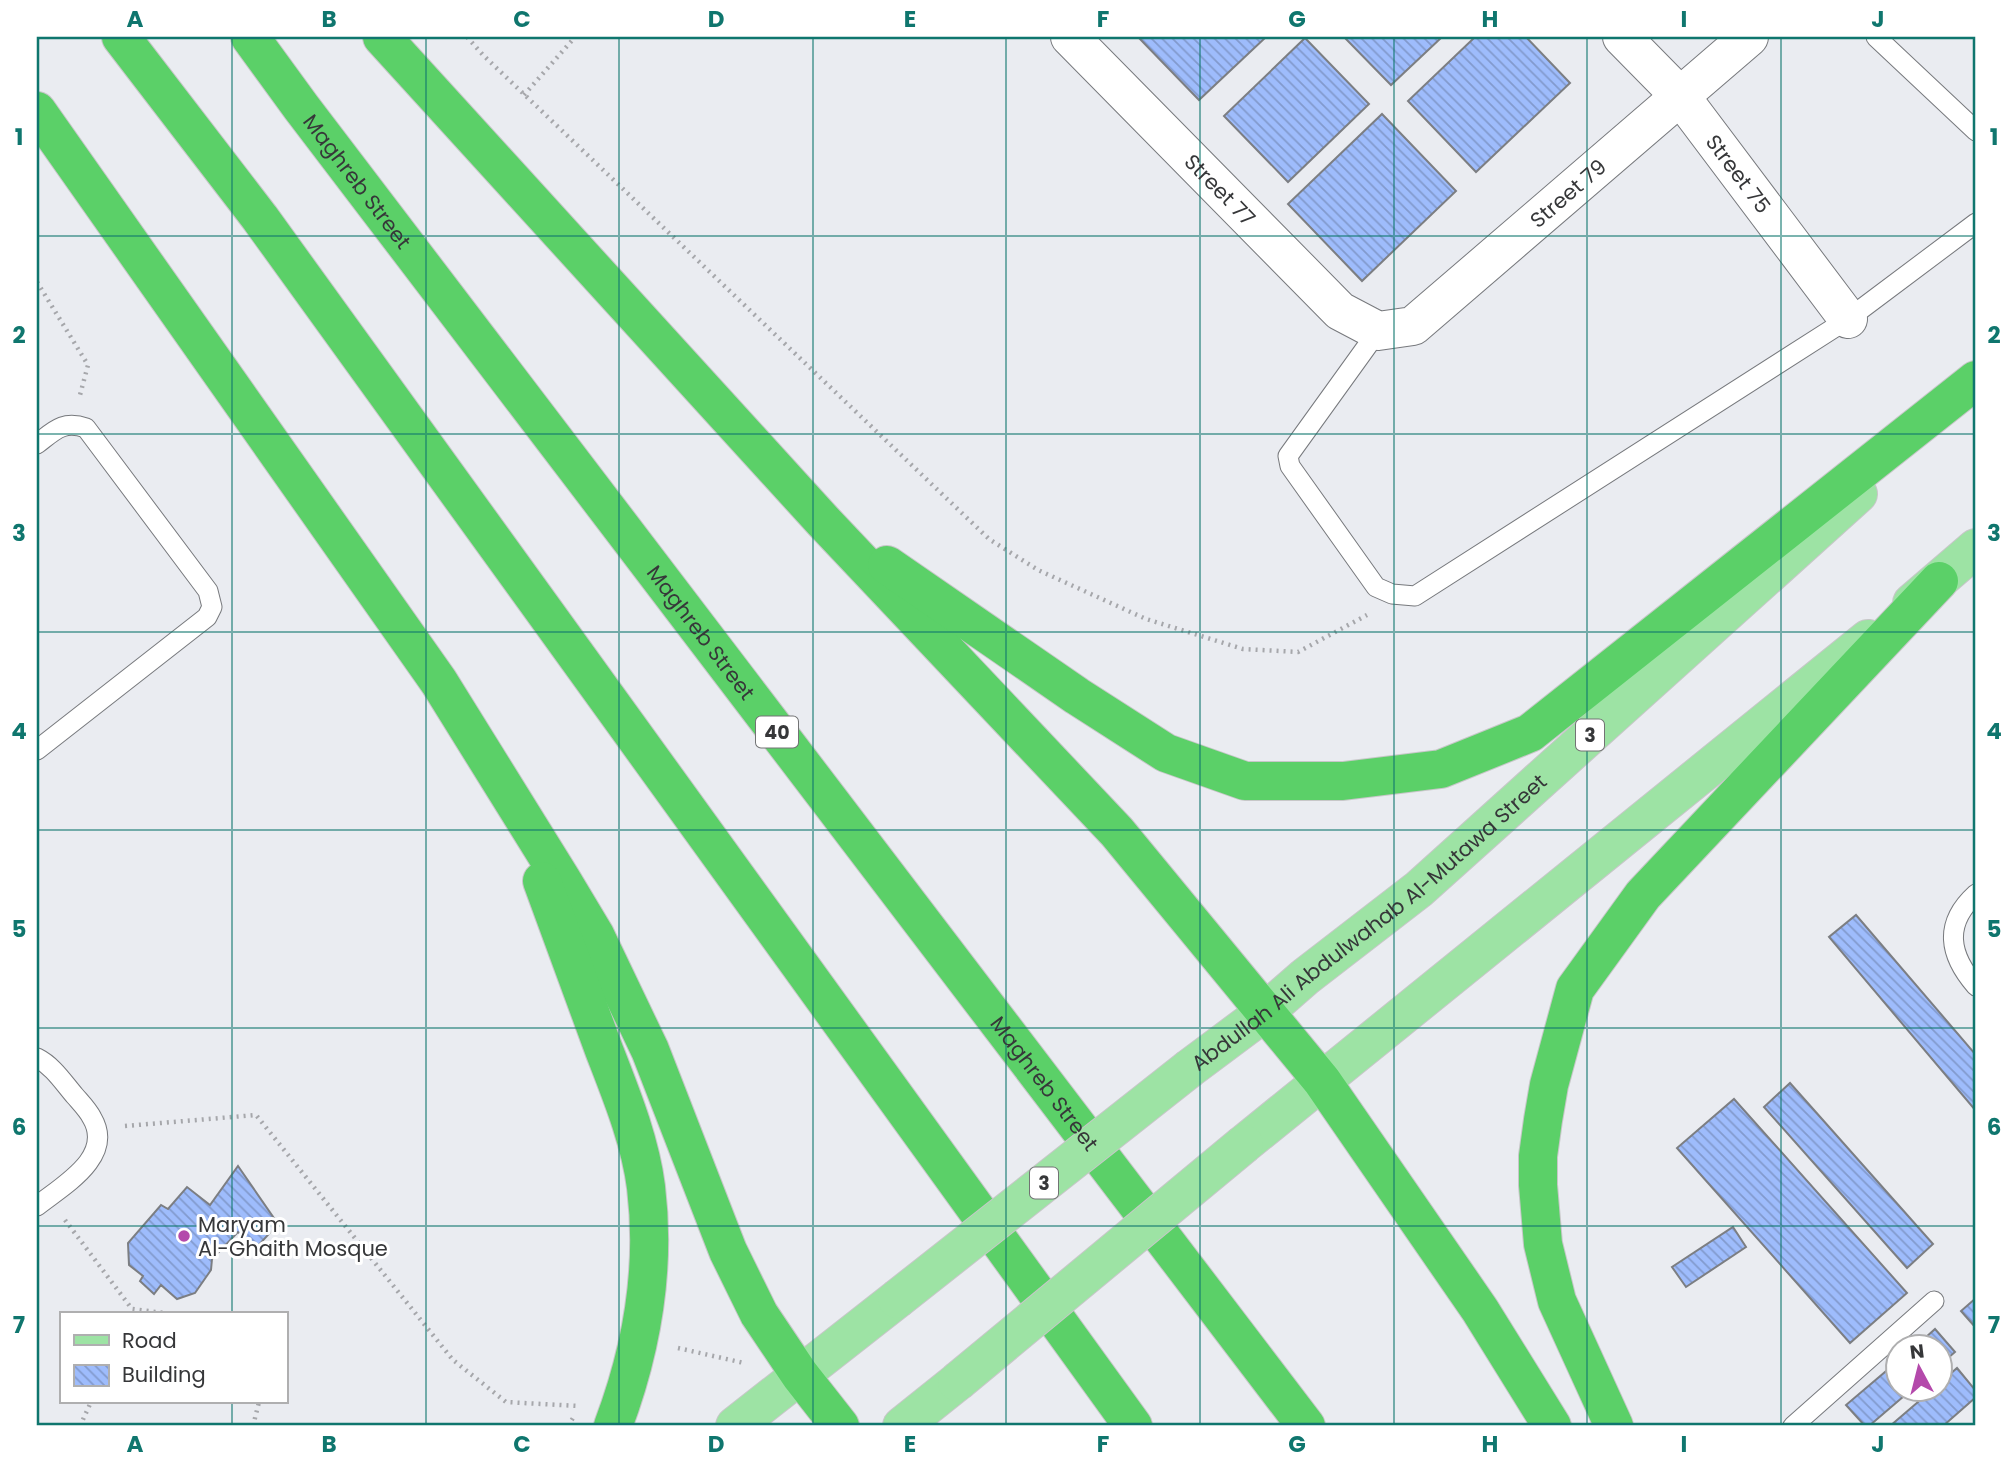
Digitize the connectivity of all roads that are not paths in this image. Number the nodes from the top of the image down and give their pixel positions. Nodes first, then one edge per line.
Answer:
1 (121, 37) edge
2 (250, 37) edge
3 (382, 37) edge
4 (1070, 37) edge
5 (1622, 37) edge
6 (1749, 37) edge
7 (1876, 37) edge
8 (1681, 97) junction
9 (37, 111) edge
10 (1976, 131) edge
11 (1976, 223) edge
12 (1848, 319) junction
13 (1378, 331) junction
14 (1976, 380) edge
15 (1976, 387) edge
16 (37, 444) edge
17 (823, 521) junction
18 (1976, 548) edge
19 (1939, 581) junction
20 (37, 750) edge
21 (514, 804) junction
22 (1976, 894) edge
23 (1976, 986) edge
24 (1265, 1012) junction
25 (37, 1058) edge
26 (1322, 1081) junction
27 (42, 1201) edge
28 (1934, 1301) dead end
29 (800, 1375) junction
30 (614, 1426) edge
31 (735, 1426) edge
32 (840, 1426) edge
33 (902, 1426) edge
34 (1133, 1426) edge
35 (1306, 1426) edge
36 (1552, 1426) edge
37 (1614, 1426) edge
38 (1793, 1426) edge

1 - 34 highway
2 - 35 highway, Maghreb Street / 40
3 - 17 highway
4 - 13 street, Street 77
5 - 8 street, Street 75
6 - 8 street, Street 79
7 - 10 lane
8 - 12 street, Street 75
8 - 13 street, Street 79
9 - 21 highway
11 - 12 lane
12 - 13 lane
14 - 17 highway
15 - 24 main road, Abdullah Ali Abdulwahab Al-Mutawa Street / 3
16 - 20 lane
17 - 24 highway
18 - 19 main road
19 - 26 main road
19 - 37 highway
21 - 29 highway
21 - 30 highway
22 - 23 lane
24 - 26 highway
24 - 29 main road, Abdullah Ali Abdulwahab Al-Mutawa Street / 3, bridge
25 - 27 lane
26 - 33 main road, bridge
26 - 36 highway
28 - 38 lane
29 - 31 main road, Abdullah Ali Abdulwahab Al-Mutawa Street / 3
29 - 32 highway

